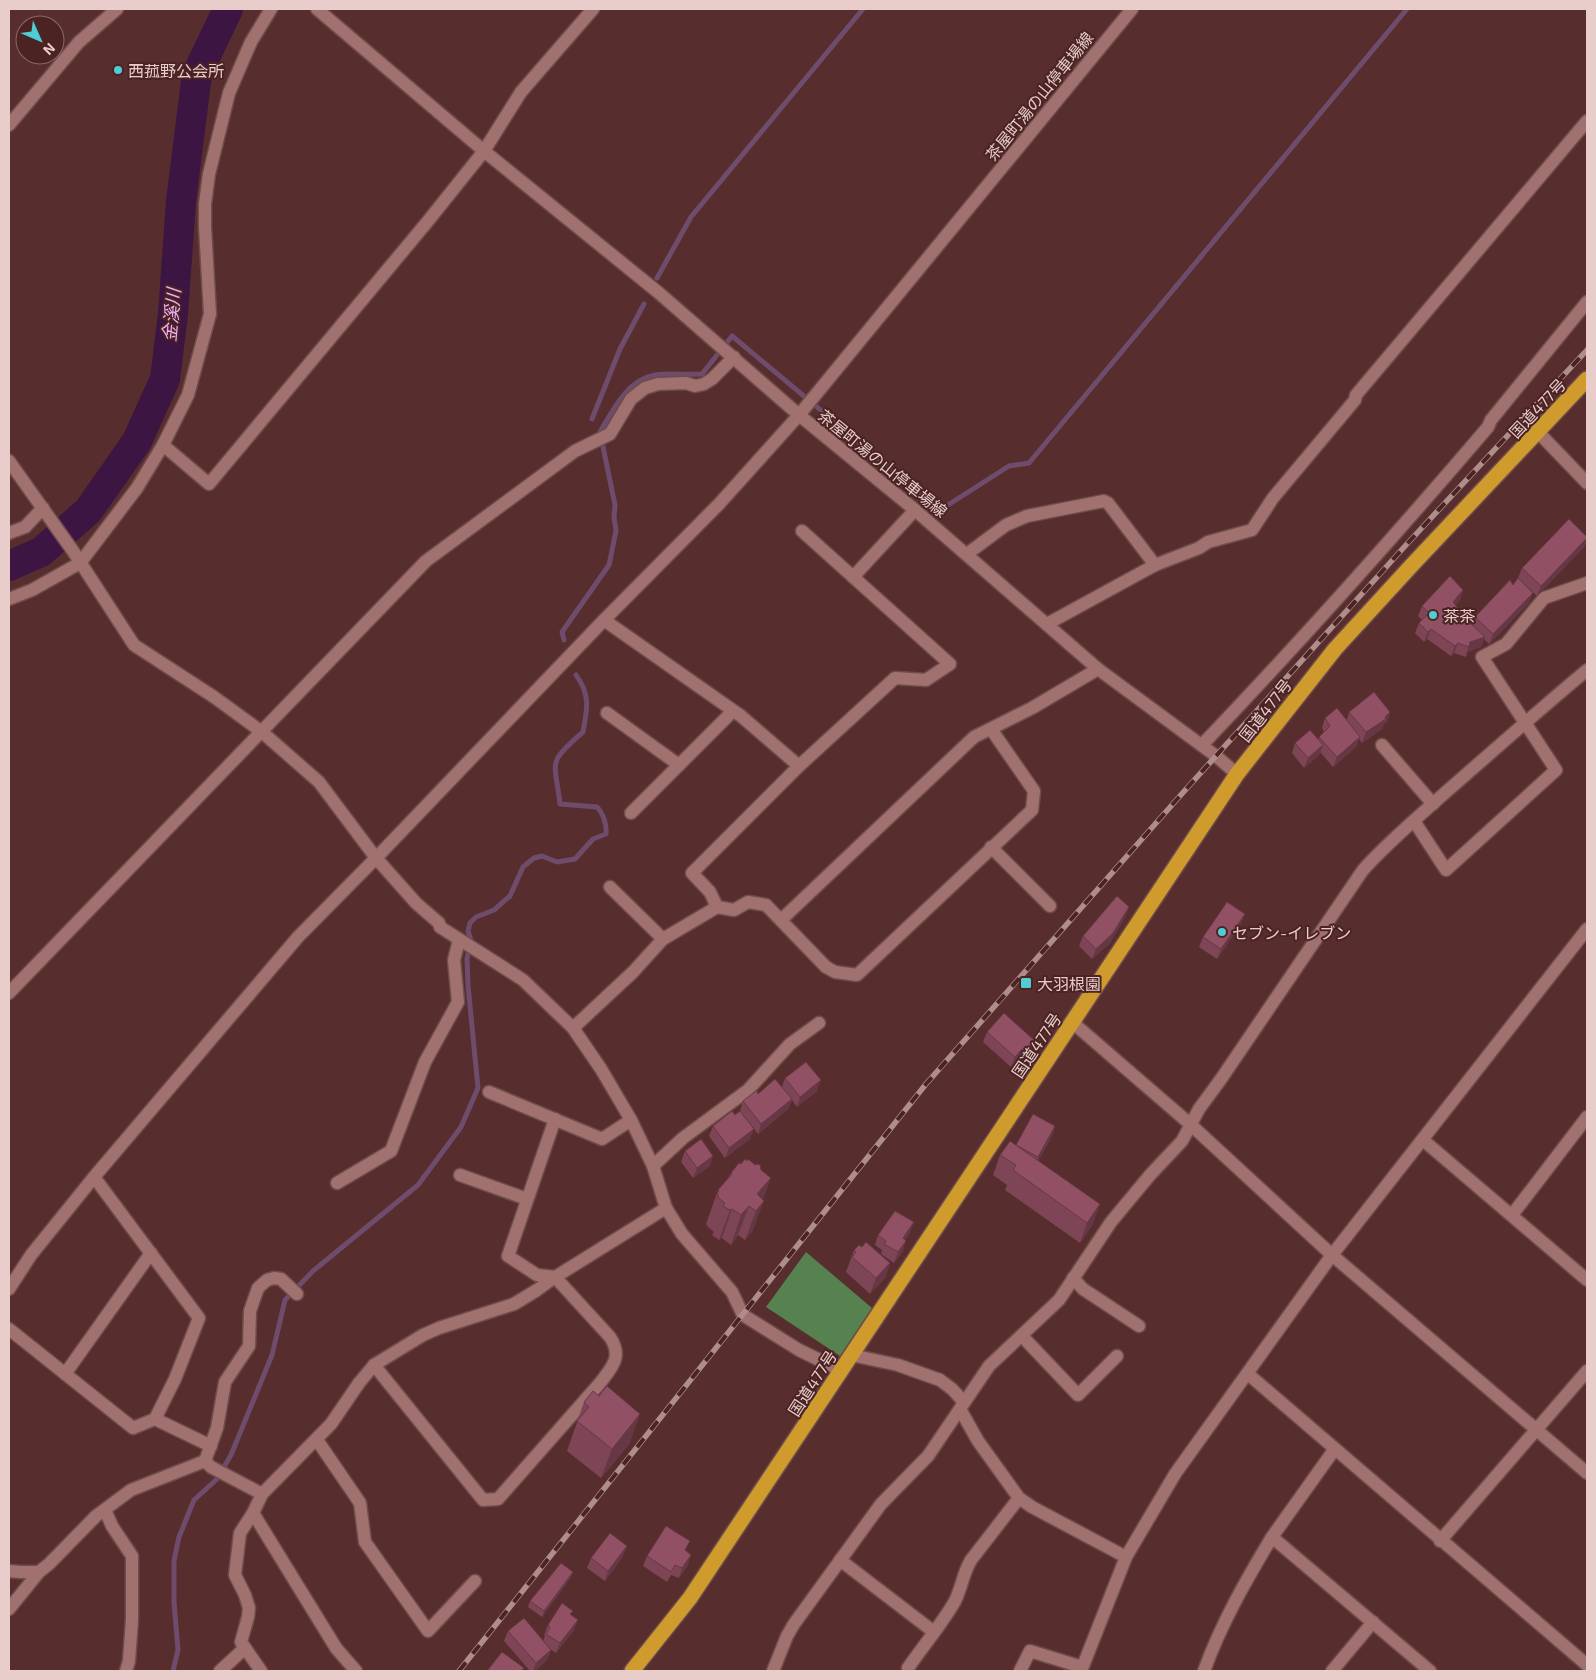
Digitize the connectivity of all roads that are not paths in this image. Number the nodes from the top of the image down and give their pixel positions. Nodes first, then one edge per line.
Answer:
1 (117, 9) edge
2 (271, 9) edge
3 (317, 9) edge
4 (593, 9) edge
5 (1132, 9) edge
6 (1587, 121) edge
7 (9, 125) edge
8 (484, 151) junction
9 (1587, 302) edge
10 (733, 356) junction
11 (1587, 380) edge
12 (801, 413) junction
13 (1538, 432) junction
14 (163, 445) junction
15 (9, 461) edge
16 (1587, 483) edge
17 (45, 510) junction
18 (915, 510) junction
19 (802, 530) dead end
20 (9, 533) edge
21 (967, 554) junction
22 (80, 562) junction
23 (1155, 565) junction
24 (853, 577) junction
25 (1587, 583) edge
26 (9, 599) edge
27 (604, 620) junction
28 (1046, 624) junction
29 (1098, 669) junction
30 (1587, 670) edge
31 (733, 711) junction
32 (607, 713) dead end
33 (1524, 723) junction
34 (991, 730) junction
35 (262, 732) junction
36 (1202, 745) junction
37 (1382, 745) dead end
38 (679, 764) junction
39 (799, 766) junction
40 (1237, 774) junction
41 (1433, 804) junction
42 (631, 813) dead end
43 (1414, 821) junction
44 (991, 847) junction
45 (376, 858) junction
46 (610, 887) dead end
47 (1050, 906) dead end
48 (717, 907) junction
49 (781, 920) junction
50 (1587, 929) edge
51 (663, 940) junction
52 (461, 941) junction
53 (9, 993) edge
54 (1072, 1022) junction
55 (819, 1023) dead end
56 (573, 1028) junction
57 (489, 1092) dead end
58 (1587, 1117) edge
59 (555, 1119) junction
60 (631, 1120) junction
61 (1190, 1124) junction
62 (1423, 1140) junction
63 (653, 1166) junction
64 (460, 1175) dead end
65 (94, 1177) junction
66 (337, 1183) dead end
67 (527, 1199) junction
68 (666, 1208) junction
69 (1512, 1215) junction
70 (151, 1253) junction
71 (1332, 1255) junction
72 (555, 1277) junction
73 (1073, 1278) junction
74 (1587, 1280) edge
75 (9, 1289) edge
76 (297, 1294) dead end
77 (1139, 1326) dead end
78 (9, 1328) edge
79 (1022, 1336) junction
80 (852, 1355) junction
81 (1116, 1356) dead end
82 (374, 1365) junction
83 (842, 1371) junction
84 (1587, 1371) edge
85 (65, 1374) junction
86 (1248, 1374) junction
87 (962, 1406) junction
88 (155, 1419) junction
89 (1536, 1430) junction
90 (318, 1440) junction
91 (211, 1446) junction
92 (1334, 1450) junction
93 (208, 1464) junction
94 (1587, 1473) edge
95 (262, 1494) junction
96 (1019, 1498) junction
97 (105, 1510) junction
98 (253, 1513) junction
99 (1272, 1537) junction
100 (1440, 1541) junction
101 (1126, 1557) junction
102 (840, 1560) junction
103 (9, 1570) edge
104 (39, 1572) junction
105 (475, 1581) dead end
106 (9, 1609) edge
107 (1373, 1622) junction
108 (934, 1632) junction
109 (245, 1648) junction
110 (1587, 1665) edge
111 (908, 1668) dead end
112 (1082, 1669) edge
113 (126, 1671) edge
114 (220, 1671) edge
115 (261, 1671) edge
116 (356, 1671) edge
117 (632, 1671) edge
118 (774, 1671) edge
119 (1020, 1671) edge
120 (1204, 1671) edge
121 (1332, 1671) edge
122 (1430, 1671) edge

1 - 7 street
2 - 14 street
3 - 8 street
4 - 8 street
5 - 12 street, 茶屋町湯の山停車場線
6 - 23 street
8 - 10 street
8 - 14 street
9 - 36 street
10 - 12 street
10 - 35 street
11 - 13 highway, 国道477号
12 - 18 street, 茶屋町湯の山停車場線
12 - 27 street
13 - 16 street
13 - 40 highway, 国道477号
14 - 22 street
15 - 17 street
17 - 20 street
17 - 22 street
18 - 21 street, 茶屋町湯の山停車場線
18 - 24 street
19 - 24 street
21 - 23 street
21 - 28 street, 茶屋町湯の山停車場線
22 - 26 street
22 - 35 street
23 - 28 street
24 - 39 street
25 - 33 street
27 - 31 street
27 - 45 street
28 - 29 street, 茶屋町湯の山停車場線
29 - 34 street
29 - 36 street, 茶屋町湯の山停車場線
30 - 33 street
31 - 38 street
31 - 39 street
32 - 38 street
33 - 41 street
33 - 43 street
34 - 44 street
34 - 49 street
35 - 45 street
35 - 53 street
36 - 40 street, 茶屋町湯の山停車場線
37 - 41 street
38 - 42 street
39 - 48 street
40 - 54 highway, 国道477号
41 - 43 street
43 - 61 street
44 - 47 street
44 - 49 street
45 - 52 street
45 - 65 street
46 - 51 street
48 - 49 street
48 - 51 street
50 - 62 street
51 - 56 street
52 - 56 street
52 - 66 street
54 - 61 street
54 - 80 highway, 国道477号
55 - 63 street
56 - 60 street
57 - 59 street
58 - 69 street
59 - 60 street
59 - 67 street
60 - 63 street
61 - 71 street
61 - 73 street
62 - 69 street
62 - 71 street
63 - 68 street
64 - 67 street
65 - 70 street
65 - 75 street
67 - 72 street
68 - 72 street
68 - 83 street
69 - 74 street
70 - 85 street
70 - 88 street
71 - 86 street
71 - 89 street
72 - 82 street
72 - 82 street
73 - 77 street
73 - 79 street
76 - 91 street
78 - 85 street
79 - 81 street
79 - 87 street
80 - 83 highway, 国道477号
80 - 87 street
82 - 90 street
83 - 117 highway, 国道477号
84 - 89 street
85 - 88 street
86 - 92 street
86 - 101 street
87 - 96 street
87 - 102 street
88 - 91 street
89 - 94 street
89 - 100 street
90 - 95 street
90 - 105 street
91 - 93 street
92 - 99 street
92 - 100 street
93 - 95 street
93 - 97 street
95 - 98 street
96 - 101 street
96 - 108 street
97 - 104 street
97 - 113 street
98 - 109 street
98 - 116 street
99 - 107 street
99 - 120 street
100 - 110 street
101 - 112 street
102 - 108 street
102 - 118 street
103 - 104 street
104 - 106 street
107 - 121 street
107 - 122 street
108 - 111 street
109 - 114 street
109 - 115 street
112 - 119 street

